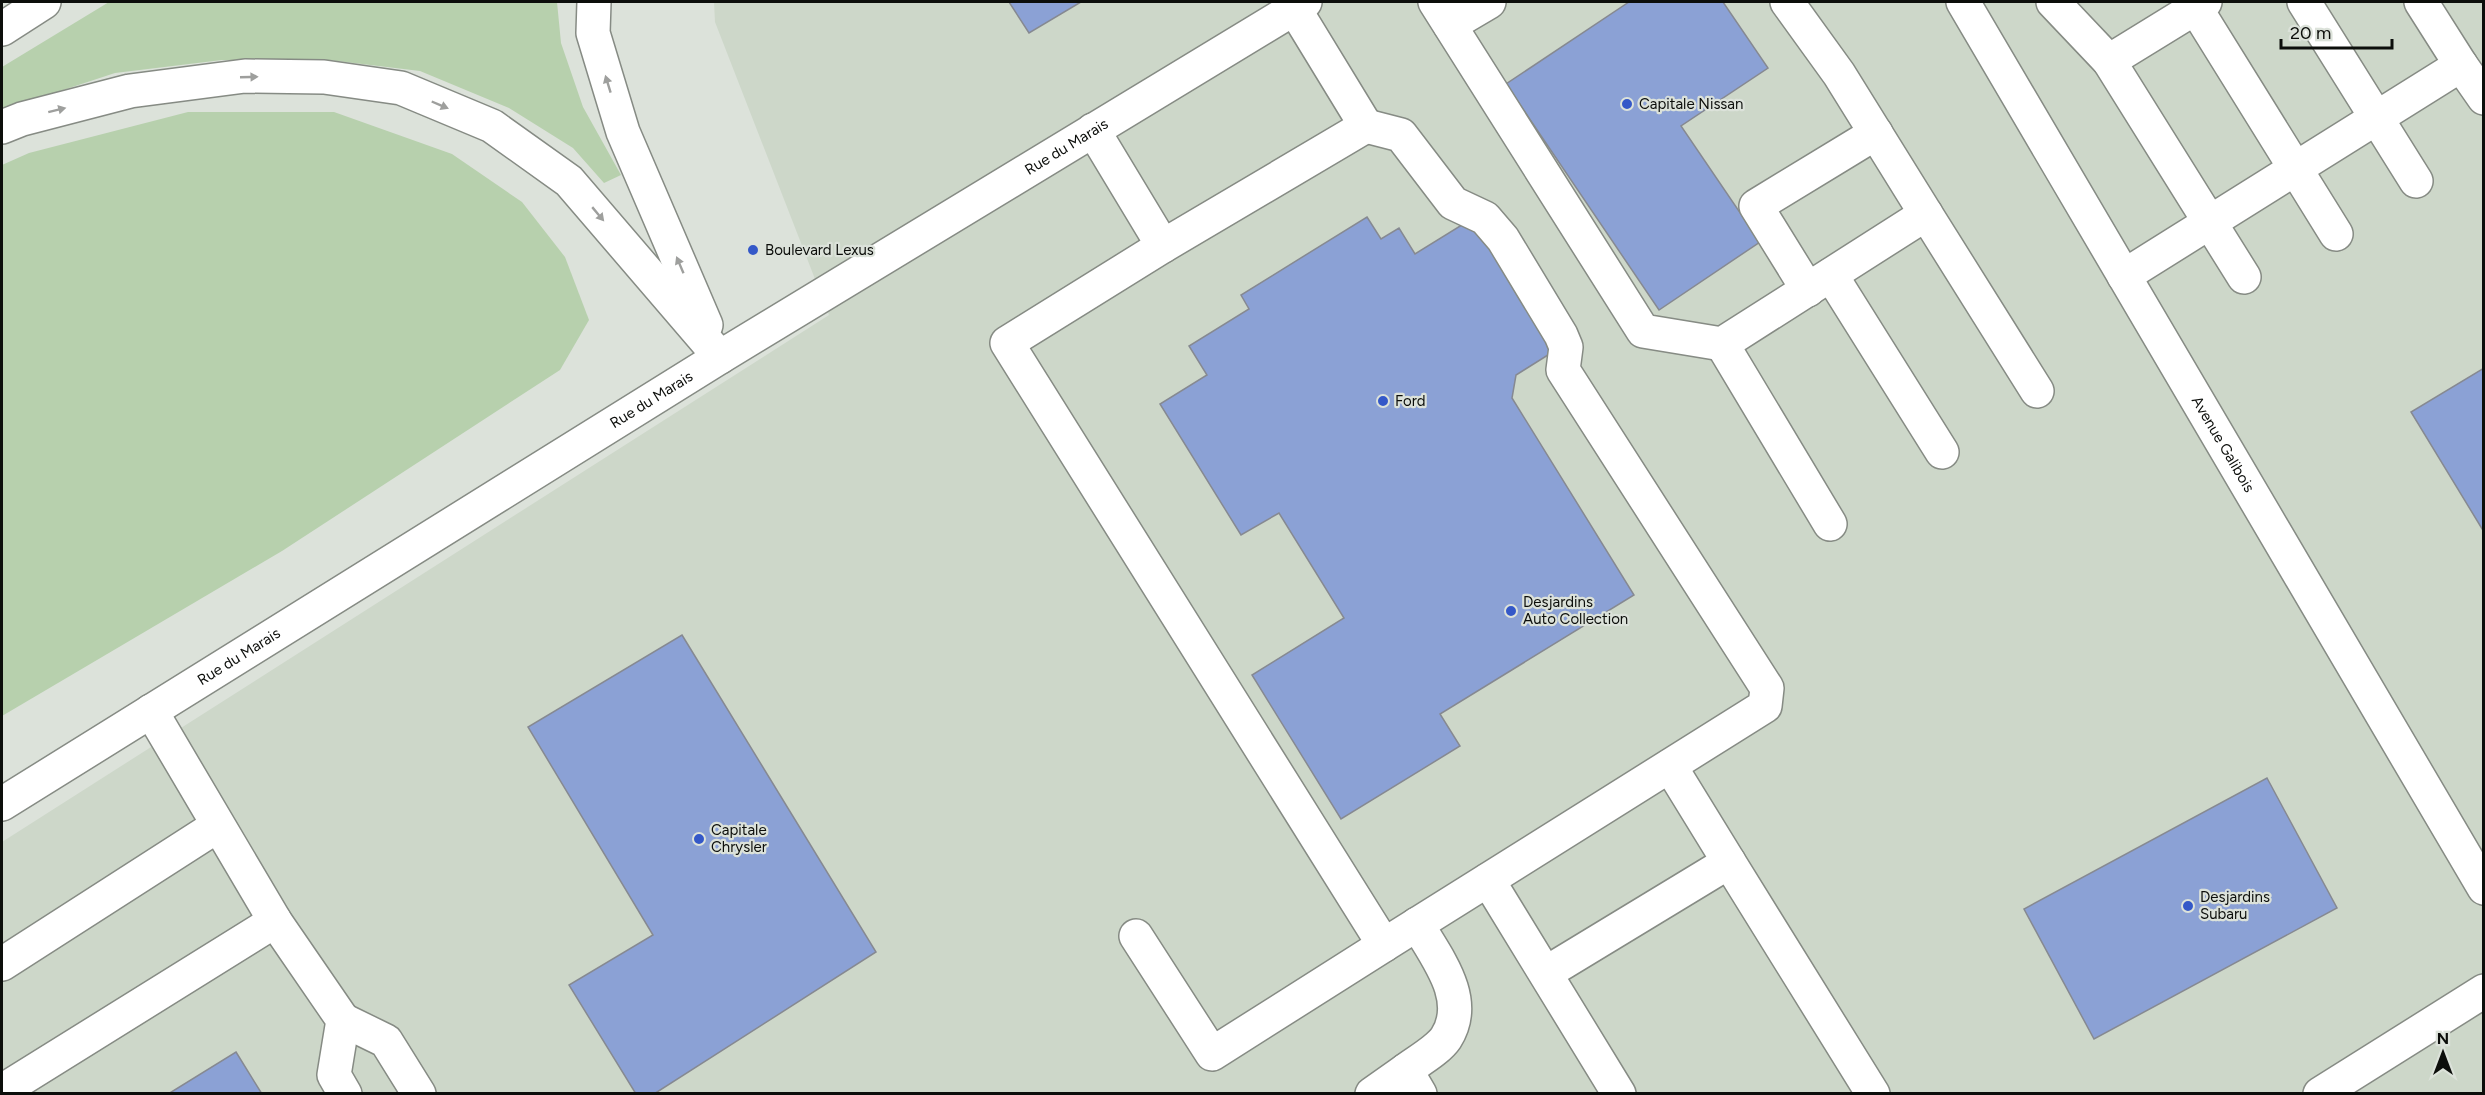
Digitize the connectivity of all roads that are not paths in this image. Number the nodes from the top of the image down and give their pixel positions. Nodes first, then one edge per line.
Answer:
1 (44, 2) edge
2 (594, 2) edge
3 (1489, 2) edge
4 (1787, 2) edge
5 (1963, 2) edge
6 (2053, 2) edge
7 (2304, 2) edge
8 (2421, 2) edge
9 (2200, 4) edge
10 (1300, 5) edge
11 (1443, 13) edge
12 (2, 28) edge
13 (2109, 61) junction
14 (2461, 65) junction
15 (2484, 98) edge
16 (2375, 119) junction
17 (1366, 126) junction
18 (2, 127) edge
19 (1093, 130) junction
20 (1876, 133) junction
21 (2294, 171) junction
22 (2416, 180) dead end
23 (1926, 214) junction
24 (2211, 223) junction
25 (2336, 234) dead end
26 (1163, 246) junction
27 (2124, 276) junction
28 (2244, 277) dead end
29 (1819, 282) junction
30 (1722, 344) junction
31 (720, 357) junction
32 (2037, 391) dead end
33 (1942, 452) dead end
34 (1830, 524) dead end
35 (151, 711) junction
36 (1670, 766) junction
37 (2, 804) edge
38 (217, 826) junction
39 (1729, 862) junction
40 (1488, 880) junction
41 (2484, 888) edge
42 (275, 921) junction
43 (1417, 924) junction
44 (1136, 936) dead end
45 (1384, 945) junction
46 (2, 964) edge
47 (1546, 973) junction
48 (2484, 991) edge
49 (343, 1020) junction
50 (1413, 1082) edge
51 (2, 1091) edge
52 (345, 1094) edge
53 (419, 1094) edge
54 (1372, 1094) edge
55 (1619, 1094) edge
56 (1873, 1094) edge
57 (2320, 1094) edge

1 - 12 main road
31 -> 2 main road
3 - 11 main road
4 - 20 main road
5 - 27 main road, Avenue Galibois
6 - 13 main road
7 - 16 main road
8 - 14 main road
9 - 13 main road
9 - 21 main road
10 - 17 main road
10 - 19 main road, Rue du Marais
11 - 30 main road
13 - 24 main road
14 - 15 main road
14 - 16 main road
16 - 21 main road
16 - 22 main road
17 - 26 main road
17 - 36 main road
18 -> 31 main road
19 - 26 main road
19 - 31 main road, Rue du Marais
20 - 23 main road
20 - 29 main road
21 - 24 main road
21 - 25 main road
23 - 29 main road
23 - 32 main road
24 - 27 main road
24 - 28 main road
26 - 45 main road
27 - 41 main road, Avenue Galibois
29 - 30 main road
29 - 33 main road
30 - 34 main road
31 - 35 main road, Rue du Marais
35 - 37 main road, Rue du Marais
35 - 38 main road
36 - 39 main road
36 - 40 main road
38 - 42 main road
38 - 46 main road
39 - 47 main road
39 - 56 main road
40 - 43 main road
40 - 47 main road
42 - 49 main road
42 - 51 main road
43 - 45 main road
43 - 50 main road
44 - 45 main road
47 - 55 main road
48 - 57 main road
49 - 52 main road
49 - 53 main road
50 - 54 main road

